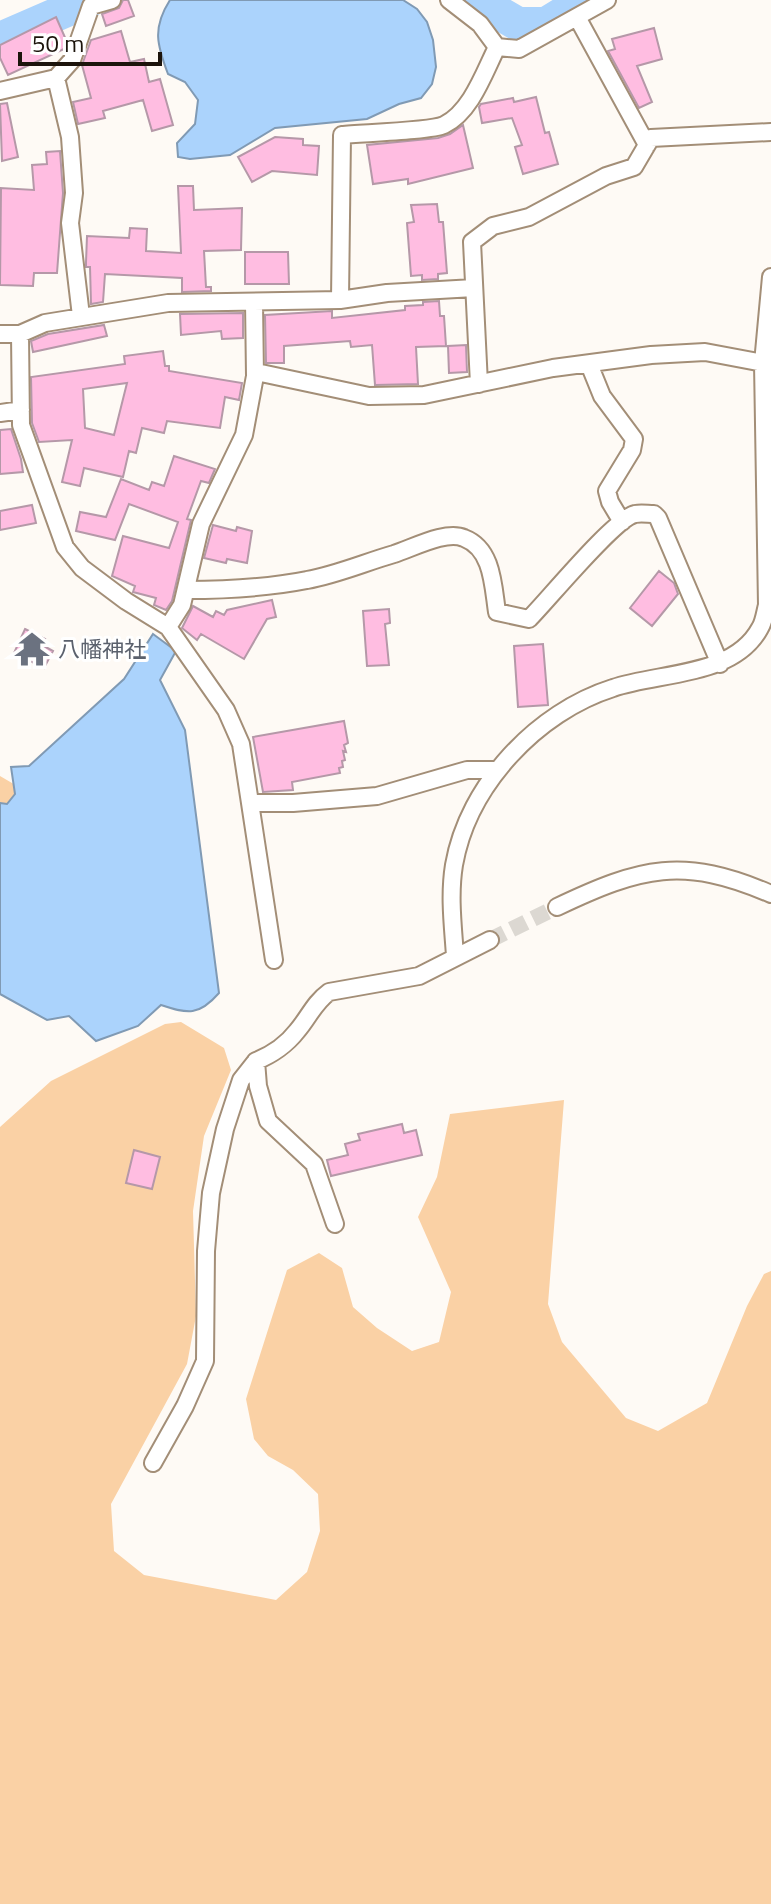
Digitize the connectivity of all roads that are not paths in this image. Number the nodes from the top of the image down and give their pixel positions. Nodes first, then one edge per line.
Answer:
1 (112, 0) edge
2 (449, 0) edge
3 (607, 0) edge
4 (88, 7) edge
5 (577, 17) junction
6 (497, 47) junction
7 (56, 78) junction
8 (0, 91) edge
9 (771, 132) edge
10 (647, 145) junction
11 (771, 277) edge
12 (474, 288) junction
13 (340, 300) junction
14 (254, 302) junction
15 (81, 316) junction
16 (0, 334) edge
17 (20, 334) junction
18 (763, 363) junction
19 (589, 364) junction
20 (255, 376) junction
21 (479, 384) junction
22 (21, 410) junction
23 (0, 413) edge
24 (622, 522) junction
25 (186, 590) junction
26 (168, 627) junction
27 (720, 664) junction
28 (498, 770) junction
29 (250, 803) junction
30 (771, 894) edge
31 (557, 907) tunnel mouth
32 (490, 940) tunnel mouth
33 (455, 956) junction
34 (274, 960) dead end
35 (256, 1061) junction
36 (335, 1224) dead end
37 (153, 1463) dead end

1 - 4 street
2 - 6 street
3 - 5 street
4 - 7 street
5 - 6 street
5 - 10 street
6 - 13 street
7 - 8 street
7 - 15 street
9 - 10 street
10 - 12 street
11 - 18 street
12 - 13 street
12 - 21 street
13 - 14 street
14 - 15 street
14 - 20 street
15 - 17 street
16 - 17 street
17 - 22 street
18 - 19 street
18 - 27 street
19 - 21 street
19 - 24 street
20 - 21 street
20 - 25 street
22 - 23 street
22 - 26 street
24 - 25 street
24 - 27 street
25 - 26 street
26 - 29 street
27 - 28 street
28 - 29 street
28 - 33 street
29 - 34 street
30 - 31 street
32 - 33 street
33 - 35 street
35 - 36 street
35 - 37 street

